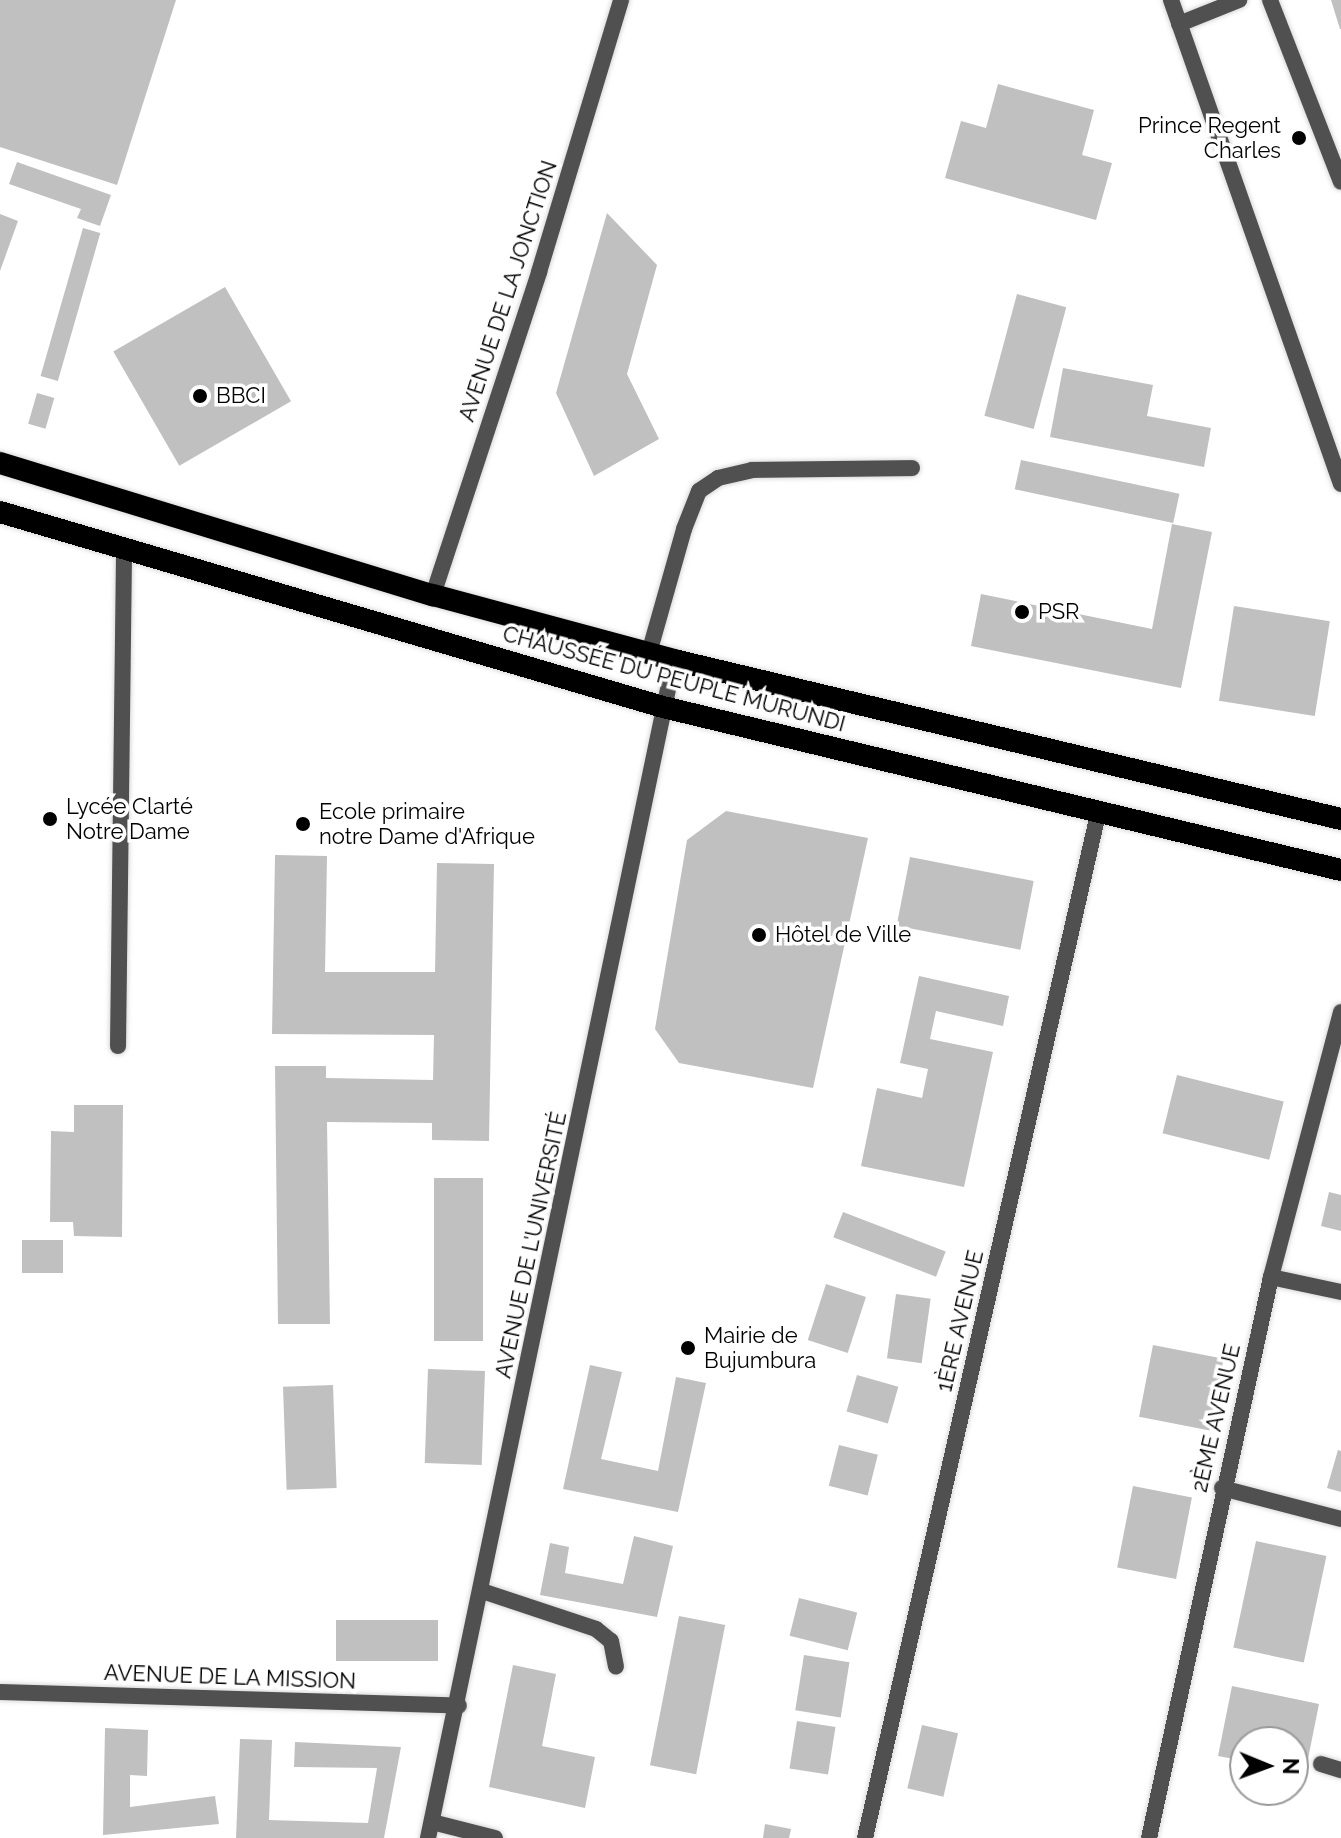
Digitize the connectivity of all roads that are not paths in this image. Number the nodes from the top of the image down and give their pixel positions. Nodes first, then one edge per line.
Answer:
1 (621, 0) edge
2 (1171, 0) edge
3 (1239, 0) edge
4 (1270, 0) edge
5 (1179, 24) junction
6 (1341, 182) edge
7 (0, 463) edge
8 (912, 468) dead end
9 (1341, 484) edge
10 (0, 512) edge
11 (124, 551) junction
12 (433, 595) junction
13 (649, 653) junction
14 (674, 660) junction
15 (663, 707) junction
16 (1098, 814) junction
17 (1341, 819) edge
18 (1341, 870) edge
19 (1341, 1012) edge
20 (118, 1046) dead end
21 (1271, 1277) junction
22 (1341, 1292) edge
23 (1222, 1488) junction
24 (1341, 1519) edge
25 (482, 1591) junction
26 (616, 1667) dead end
27 (0, 1692) edge
28 (459, 1706) junction
29 (1321, 1764) dead end
30 (1341, 1770) edge
31 (430, 1830) edge
32 (495, 1838) edge
33 (865, 1838) edge
34 (1149, 1838) edge

1 - 12 street, AVENUE DE LA JONCTION
2 - 5 street
3 - 5 street
4 - 6 street
5 - 9 street
7 - 12 highway, CHAUSSÉE DU PEUPLE MURUNDI
8 - 13 street
10 - 11 highway, CHAUSSÉE DU PEUPLE MURUNDI
11 - 15 highway, CHAUSSÉE DU PEUPLE MURUNDI
11 - 20 street
12 - 13 highway, CHAUSSÉE DU PEUPLE MURUNDI
13 - 14 highway, CHAUSSÉE DU PEUPLE MURUNDI
14 - 15 street, AVENUE DE L'UNIVERSITÉ
14 - 17 highway, CHAUSSÉE DU PEUPLE MURUNDI
15 - 16 highway, CHAUSSÉE DU PEUPLE MURUNDI
15 - 25 street, AVENUE DE L'UNIVERSITÉ
16 - 18 highway, CHAUSSÉE DU PEUPLE MURUNDI
16 - 33 street, 1ÈRE AVENUE
19 - 21 street, 2ÈME AVENUE
21 - 22 street
21 - 23 street, 2ÈME AVENUE
23 - 24 street
23 - 34 street, 2ÈME AVENUE
25 - 26 street
25 - 28 street, AVENUE DE L'UNIVERSITÉ
27 - 28 street, AVENUE DE LA MISSION
28 - 31 street, AVENUE DE L'UNIVERSITÉ
29 - 30 street
31 - 32 street

